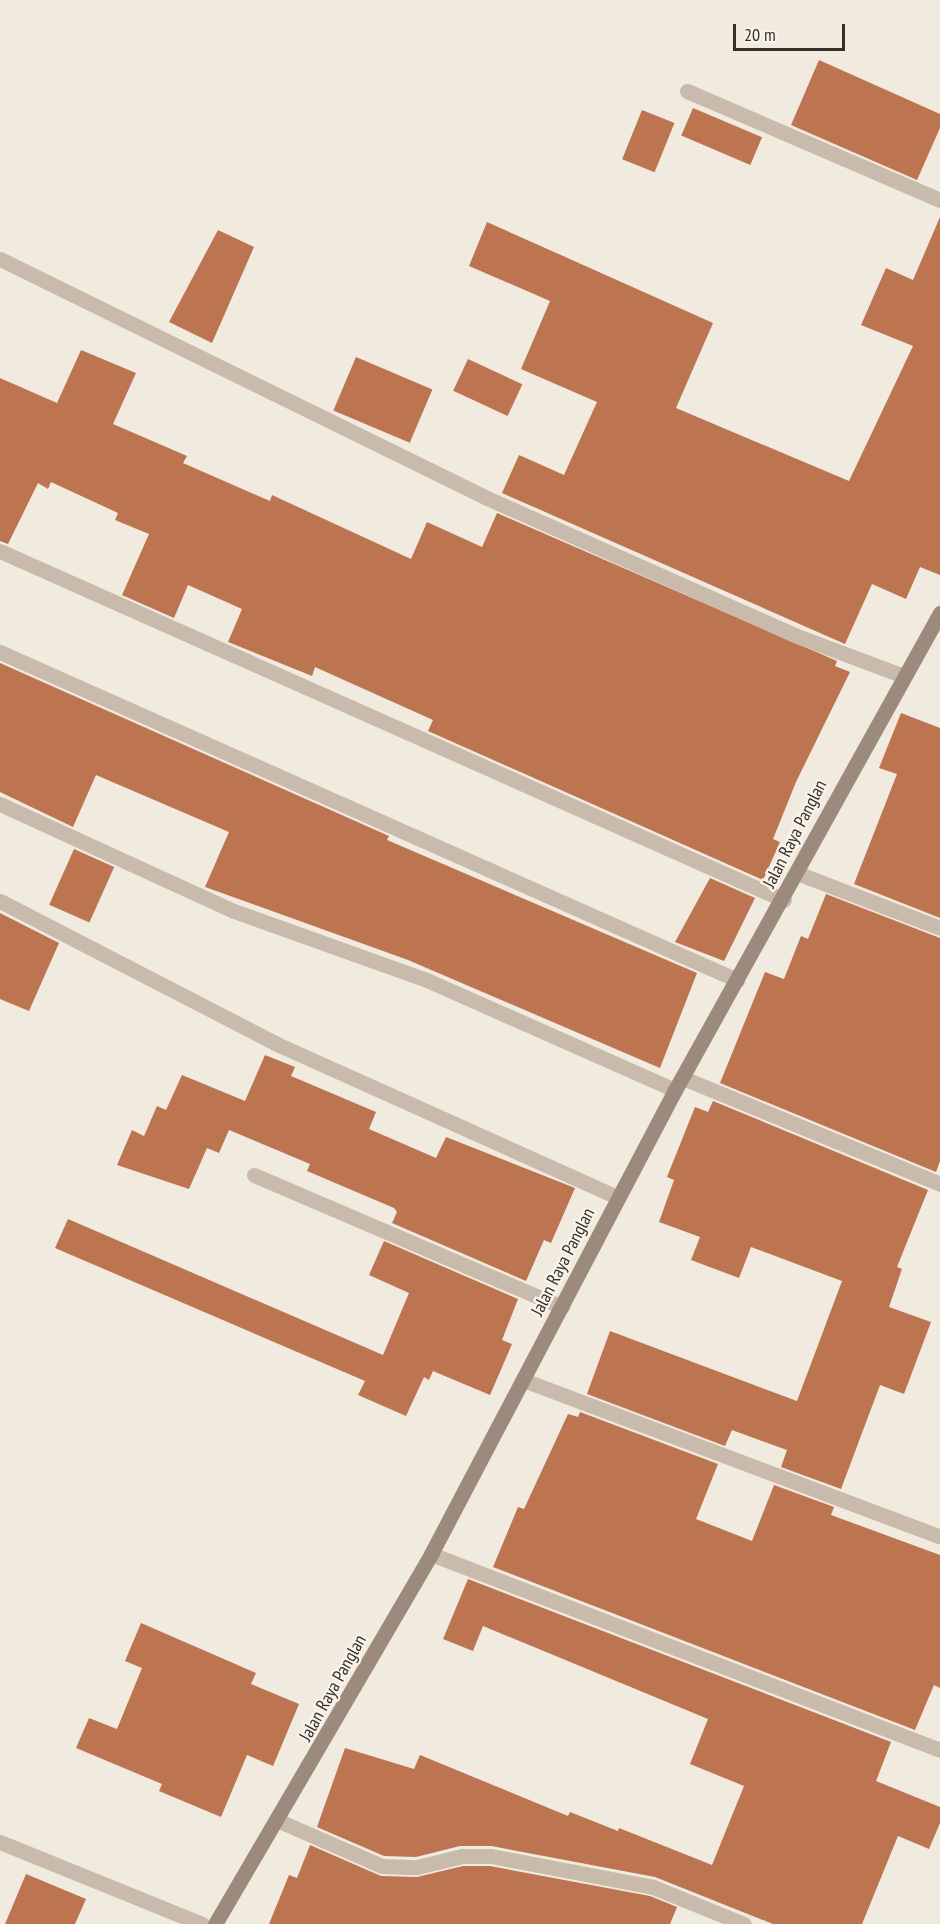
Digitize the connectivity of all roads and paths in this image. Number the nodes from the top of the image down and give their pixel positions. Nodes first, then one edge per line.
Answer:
1 (687, 92) dead end
2 (940, 200) edge
3 (0, 259) edge
4 (0, 551) edge
5 (940, 613) edge
6 (0, 652) edge
7 (904, 676) junction
8 (0, 804) edge
9 (797, 873) junction
10 (784, 900) junction
11 (0, 901) edge
12 (940, 928) edge
13 (737, 980) junction
14 (679, 1084) junction
15 (254, 1175) dead end
16 (940, 1184) edge
17 (618, 1197) junction
18 (562, 1307) junction
19 (526, 1381) junction
20 (940, 1537) edge
21 (431, 1554) junction
22 (940, 1750) edge
23 (279, 1821) junction
24 (0, 1842) edge
25 (202, 1924) edge
26 (215, 1924) edge
27 (744, 1924) edge

1 - 2 street
3 - 7 street
4 - 10 street
5 - 7 street, Jalan Raya Panglan
6 - 13 street
7 - 9 street, Jalan Raya Panglan
8 - 14 street
9 - 10 street, Jalan Raya Panglan
9 - 12 street
10 - 13 street, Jalan Raya Panglan
11 - 17 street
13 - 14 street, Jalan Raya Panglan
14 - 16 street
14 - 17 street, Jalan Raya Panglan
15 - 18 street
17 - 18 street, Jalan Raya Panglan
18 - 19 street, Jalan Raya Panglan
19 - 20 street
19 - 21 street, Jalan Raya Panglan
21 - 22 street
21 - 23 street, Jalan Raya Panglan
23 - 26 street, Jalan Raya Panglan
23 - 27 street
24 - 25 street

